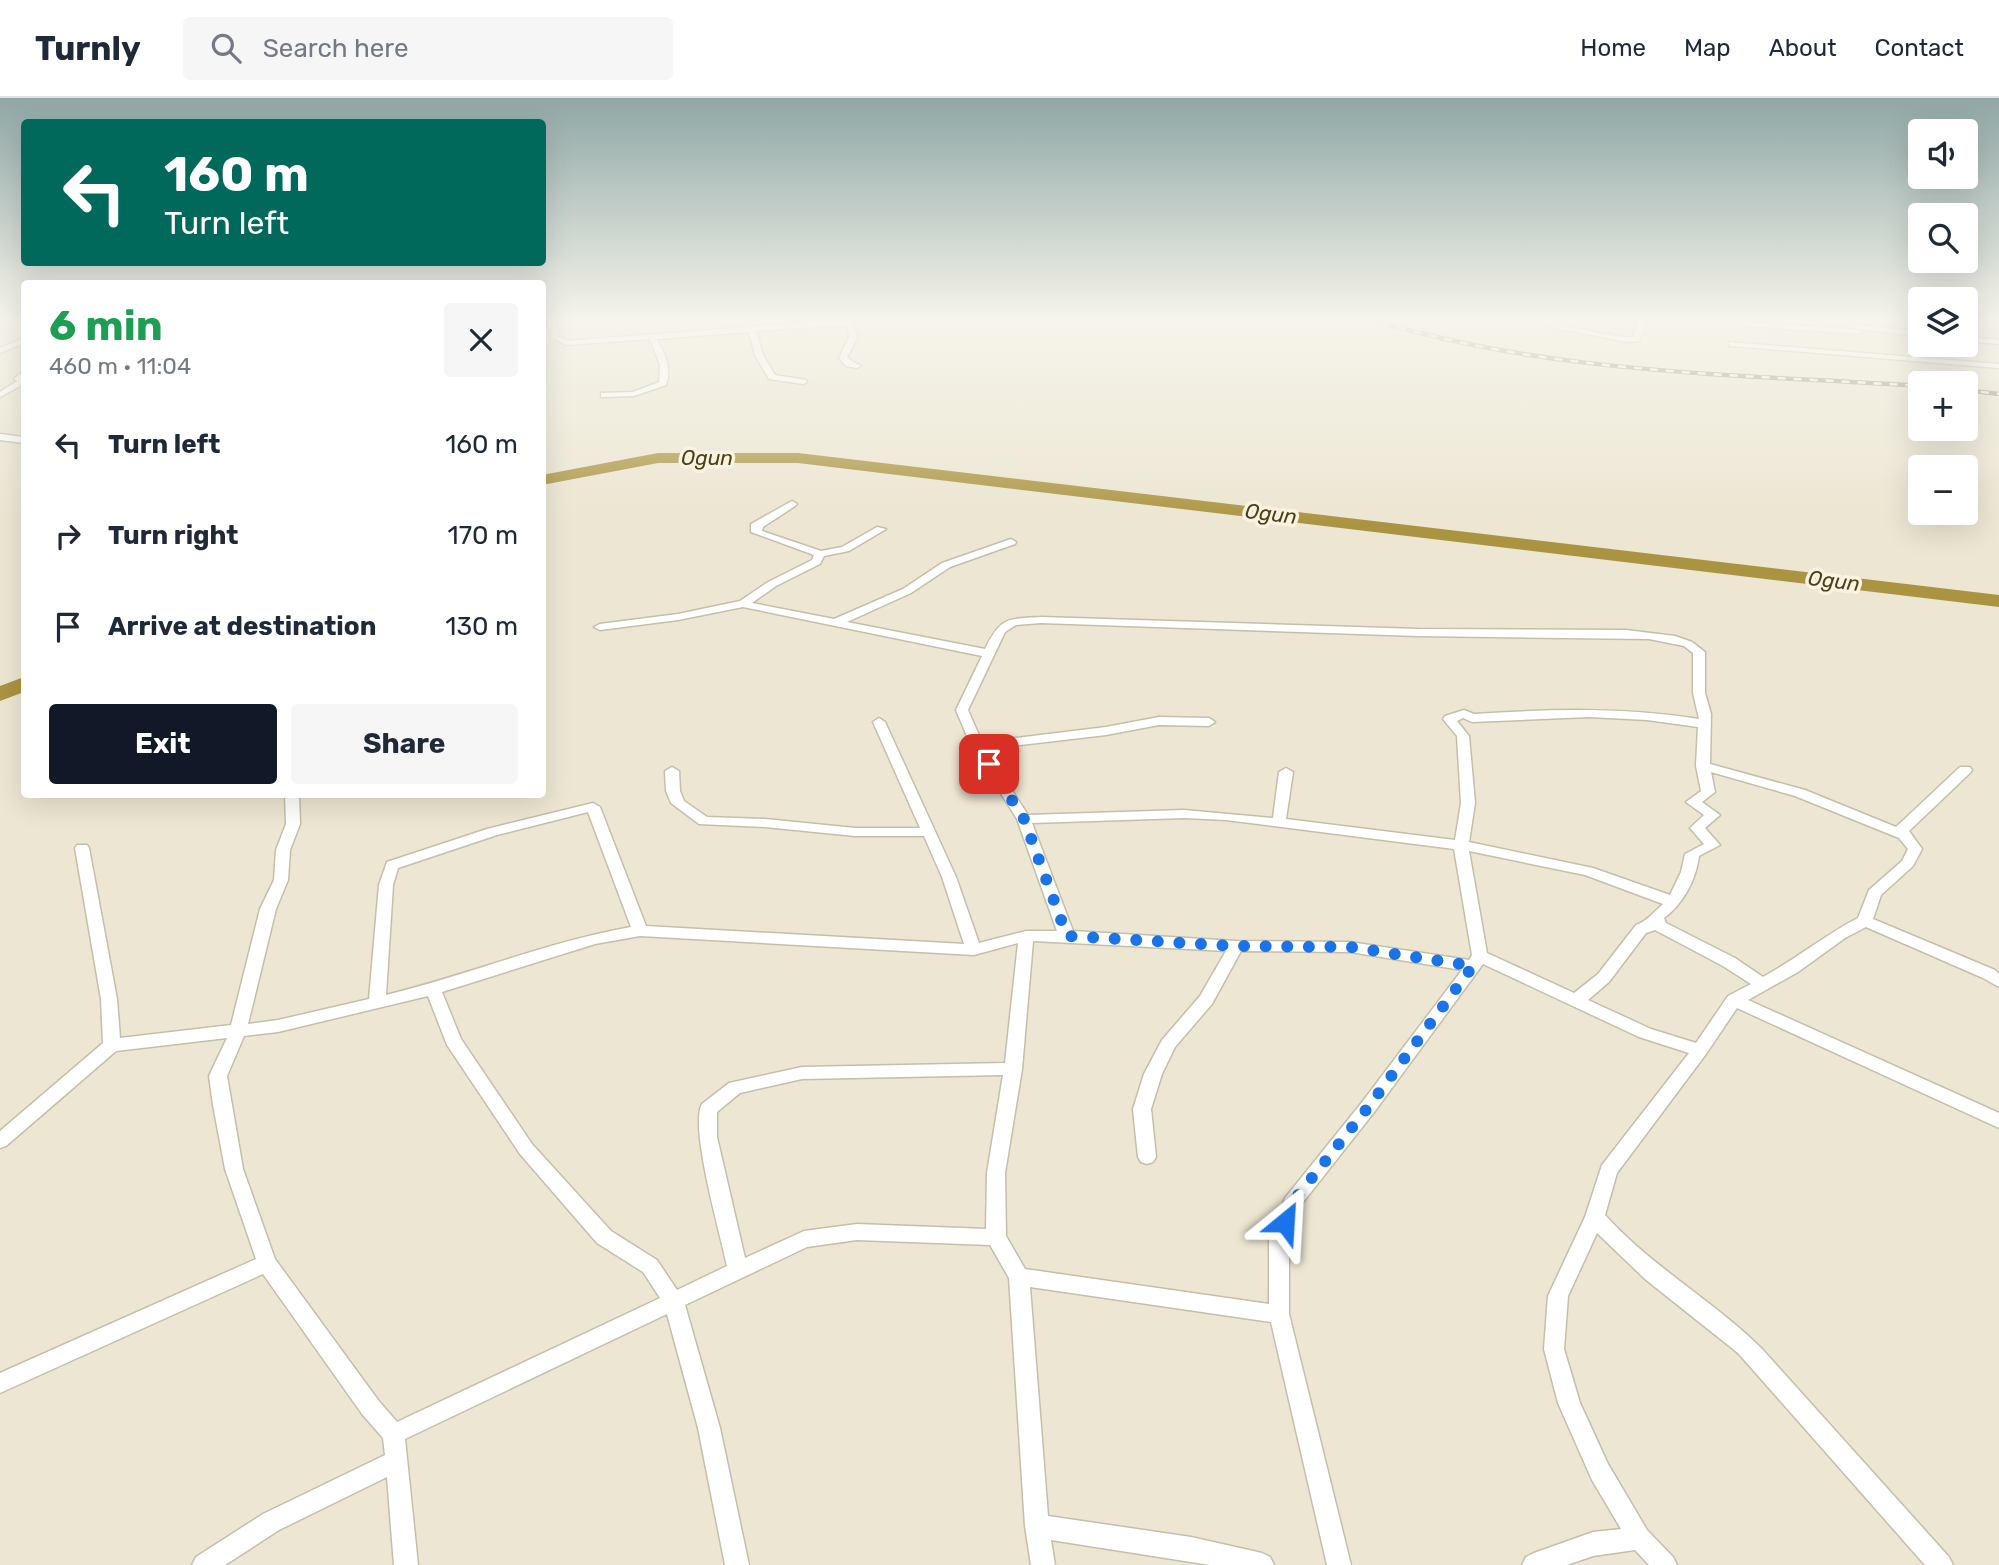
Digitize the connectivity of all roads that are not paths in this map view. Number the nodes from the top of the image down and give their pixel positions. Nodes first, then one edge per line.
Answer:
1 (654, 386) edge
2 (2, 394) edge
3 (19, 395) dead end
4 (604, 395) dead end
5 (0, 437) edge
6 (21, 440) edge
7 (792, 504) dead end
8 (881, 529) dead end
9 (1011, 542) dead end
10 (820, 554) junction
11 (743, 604) junction
12 (836, 622) junction
13 (600, 627) dead end
14 (989, 654) junction
15 (880, 722) dead end
16 (1209, 722) dead end
17 (1704, 724) junction
18 (977, 746) junction
19 (1703, 766) junction
20 (1965, 770) dead end
21 (672, 771) dead end
22 (1286, 772) dead end
23 (292, 798) edge
24 (1024, 819) junction
25 (1279, 822) junction
26 (1900, 830) junction
27 (929, 832) junction
28 (1461, 845) junction
29 (82, 848) dead end
30 (1673, 902) junction
31 (1656, 917) junction
32 (1865, 921) junction
33 (640, 932) junction
34 (1026, 936) junction
35 (1067, 936) junction
36 (1236, 946) junction
37 (974, 950) junction
38 (1476, 961) junction
39 (1999, 982) edge
40 (1761, 983) junction
41 (433, 989) junction
42 (1575, 1000) junction
43 (1734, 1000) junction
44 (377, 1004) junction
45 (238, 1031) junction
46 (112, 1045) junction
47 (1700, 1050) junction
48 (1013, 1069) junction
49 (1999, 1121) edge
50 (0, 1140) edge
51 (1147, 1157) dead end
52 (1595, 1217) junction
53 (996, 1237) junction
54 (267, 1263) junction
55 (738, 1269) junction
56 (1019, 1277) junction
57 (673, 1300) junction
58 (1279, 1314) junction
59 (0, 1383) edge
60 (394, 1434) junction
61 (396, 1461) junction
62 (1037, 1526) junction
63 (1639, 1538) junction
64 (204, 1565) edge
65 (406, 1565) edge
66 (737, 1565) edge
67 (1042, 1565) edge
68 (1262, 1565) edge
69 (1339, 1565) edge
70 (1534, 1565) edge
71 (1665, 1565) edge
72 (1941, 1565) edge

1 - 4 street
2 - 3 street
5 - 6 street
7 - 10 street
8 - 10 street
9 - 12 street
10 - 11 street
11 - 12 street
11 - 13 street
12 - 14 street
14 - 17 street
14 - 18 street
15 - 27 street
16 - 18 street
17 - 19 street
17 - 28 street
18 - 24 street
19 - 26 street
19 - 30 street
20 - 26 street
21 - 27 street
22 - 25 street
23 - 45 street
24 - 25 street
24 - 35 street
25 - 28 street
26 - 32 street
27 - 37 street
28 - 30 street
28 - 38 street
29 - 46 street
30 - 31 street
31 - 40 street
31 - 42 street
32 - 39 street
32 - 40 street
33 - 37 street
33 - 41 street
33 - 44 street
34 - 35 street
34 - 37 street
34 - 48 street
35 - 36 street
36 - 38 street
36 - 51 street
38 - 42 street
38 - 58 street
40 - 43 street
41 - 44 street
41 - 57 street
42 - 47 street
43 - 47 street
43 - 49 street
44 - 45 street
45 - 46 street
45 - 54 street
46 - 50 street
47 - 52 street
48 - 53 street
48 - 55 street
52 - 63 street
52 - 72 street
53 - 55 street
53 - 56 street
54 - 59 street
54 - 60 street
55 - 57 street
56 - 58 street
56 - 62 street
57 - 60 street
57 - 66 street
58 - 69 street
60 - 61 street
61 - 64 street
61 - 65 street
62 - 67 street
62 - 68 street
63 - 70 street
63 - 71 street

